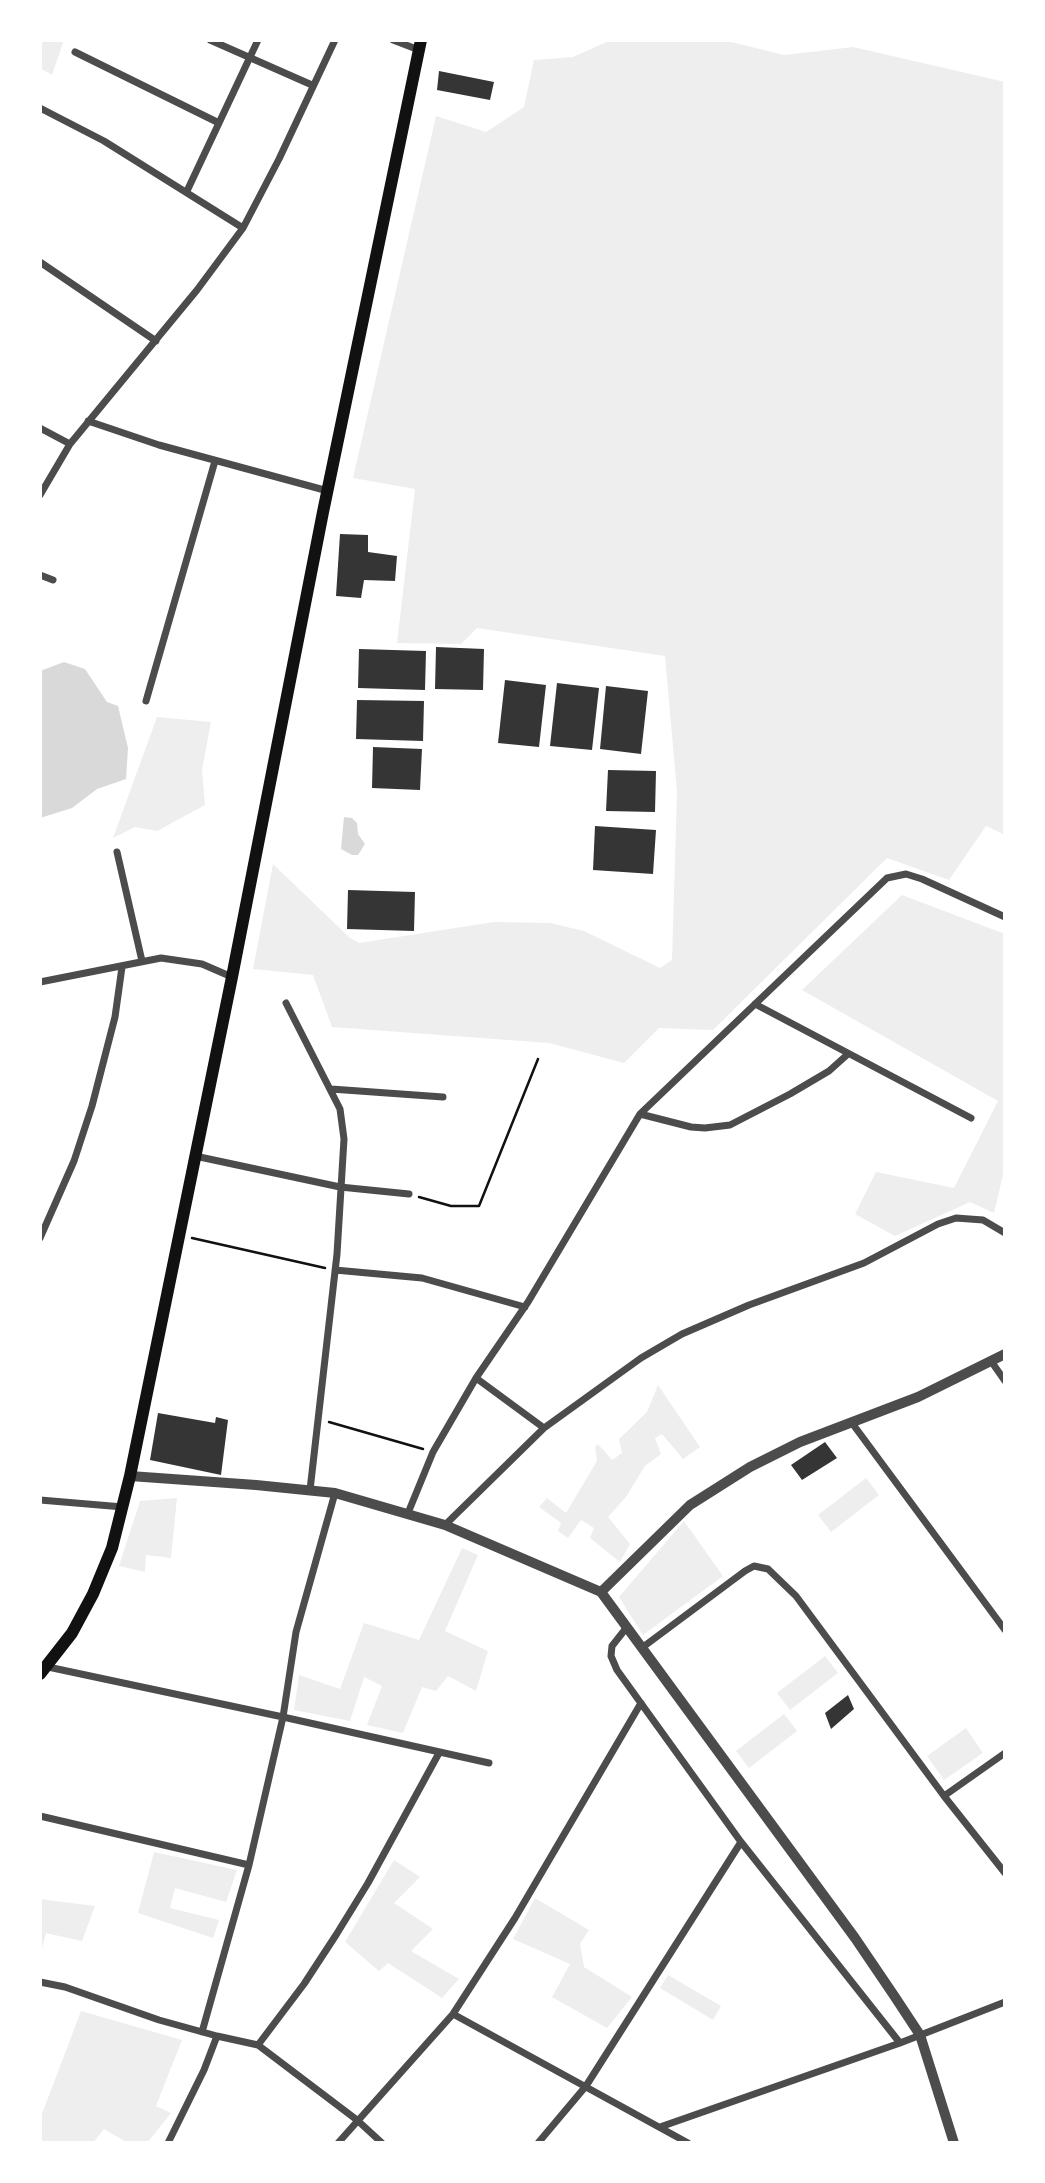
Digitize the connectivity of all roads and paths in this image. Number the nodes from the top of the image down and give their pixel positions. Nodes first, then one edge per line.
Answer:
1 (210, 40) edge
2 (258, 40) edge
3 (335, 40) edge
4 (393, 40) edge
5 (420, 45) edge
6 (75, 52) dead end
7 (249, 58) junction
8 (312, 85) junction
9 (40, 108) edge
10 (219, 123) junction
11 (187, 191) junction
12 (243, 228) junction
13 (40, 262) edge
14 (156, 341) junction
15 (88, 421) junction
16 (40, 428) edge
17 (70, 444) junction
18 (215, 461) junction
19 (328, 491) junction
20 (40, 495) edge
21 (40, 575) edge
22 (53, 580) dead end
23 (146, 701) dead end
24 (117, 852) dead end
25 (1005, 917) edge
26 (142, 961) junction
27 (122, 967) junction
28 (232, 977) junction
29 (40, 982) edge
30 (286, 1003) dead end
31 (755, 1004) junction
32 (848, 1054) junction
33 (538, 1059) dead end
34 (331, 1089) junction
35 (443, 1097) dead end
36 (640, 1114) junction
37 (971, 1118) dead end
38 (194, 1156) junction
39 (340, 1187) junction
40 (409, 1194) joint
41 (1005, 1233) edge
42 (178, 1234) junction
43 (40, 1238) edge
44 (335, 1270) junction
45 (524, 1307) junction
46 (1005, 1354) edge
47 (990, 1362) junction
48 (476, 1377) junction
49 (1005, 1381) edge
50 (318, 1419) junction
51 (852, 1423) junction
52 (544, 1428) junction
53 (433, 1452) junction
54 (130, 1476) junction
55 (310, 1490) junction
56 (335, 1493) junction
57 (40, 1500) edge
58 (122, 1507) junction
59 (408, 1513) junction
60 (446, 1525) junction
61 (601, 1592) junction
62 (627, 1627) junction
63 (1005, 1630) edge
64 (643, 1647) junction
65 (44, 1671) edge
66 (641, 1703) junction
67 (283, 1717) junction
68 (439, 1753) junction
69 (1005, 1753) edge
70 (489, 1763) dead end
71 (944, 1796) junction
72 (40, 1816) edge
73 (741, 1842) junction
74 (249, 1865) junction
75 (1005, 1873) edge
76 (40, 1982) edge
77 (1005, 2002) edge
78 (453, 2014) junction
79 (202, 2032) junction
80 (920, 2035) junction
81 (217, 2036) junction
82 (900, 2043) junction
83 (258, 2045) junction
84 (586, 2086) junction
85 (356, 2120) junction
86 (660, 2127) junction
87 (168, 2143) edge
88 (338, 2143) edge
89 (382, 2143) edge
90 (538, 2143) edge
91 (688, 2143) edge
92 (954, 2143) edge

1 - 7 street
2 - 7 street
3 - 8 street
4 - 5 street
5 - 19 main road
6 - 10 street
7 - 8 street
7 - 10 street
8 - 12 street
9 - 11 street
10 - 11 street
11 - 12 street
12 - 14 street
13 - 14 street
14 - 15 street
15 - 17 street
15 - 18 street
16 - 17 street
17 - 20 street
18 - 19 street
18 - 23 street
19 - 28 main road
21 - 22 street
24 - 26 street
25 - 31 street
26 - 27 street
26 - 28 street
27 - 29 street
27 - 43 street
28 - 38 main road
30 - 34 street
31 - 32 street
31 - 36 street
32 - 36 street
32 - 37 street
33 - 40 path
34 - 35 street
34 - 39 street
36 - 45 street
38 - 39 street
38 - 42 main road
39 - 40 street
39 - 44 street
41 - 52 street
42 - 44 path
42 - 54 main road
44 - 45 street
44 - 50 street
45 - 48 street
46 - 47 street
47 - 49 street
47 - 51 street
48 - 52 street
48 - 53 street
50 - 53 path
50 - 55 street
51 - 61 street
51 - 63 street
52 - 60 street
53 - 59 street
54 - 55 street
54 - 58 main road
55 - 56 street
56 - 59 street
56 - 67 street
57 - 58 street
58 - 65 main road
59 - 60 street
60 - 61 street
61 - 62 street
62 - 64 street
62 - 66 street
64 - 71 street
64 - 80 street
65 - 67 street
66 - 73 street
66 - 78 street
67 - 68 street
67 - 74 street
68 - 70 street
68 - 83 street
69 - 71 street
71 - 75 street
72 - 74 street
73 - 82 street
73 - 84 street
74 - 79 street
76 - 79 street
77 - 80 street
78 - 84 street
78 - 85 street
79 - 81 street
80 - 82 street
80 - 92 street
81 - 83 street
81 - 87 street
82 - 86 street
83 - 85 street
84 - 86 street
84 - 90 street
85 - 88 street
85 - 89 street
86 - 91 street

